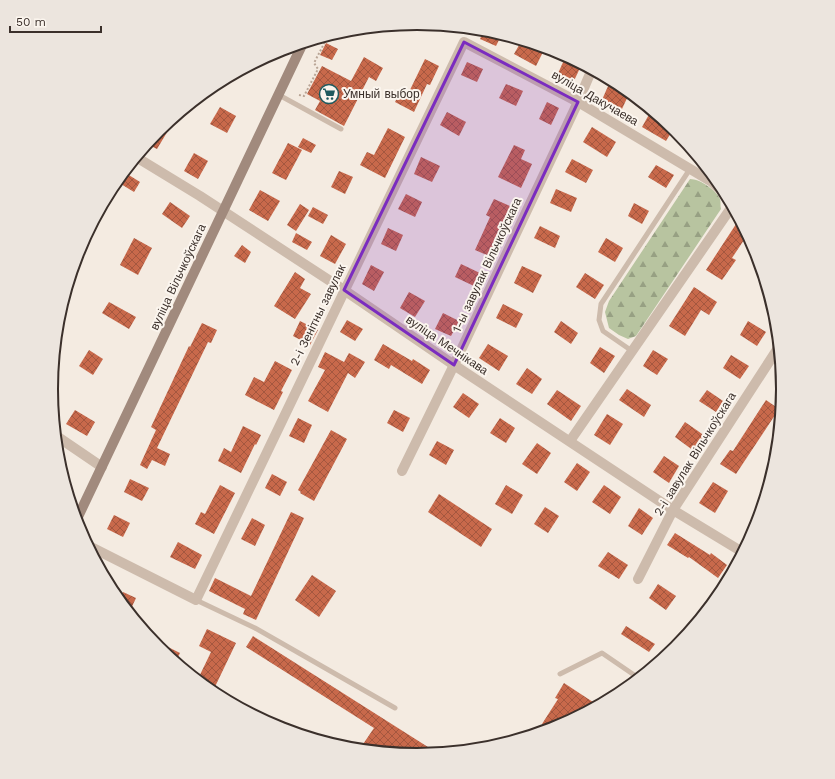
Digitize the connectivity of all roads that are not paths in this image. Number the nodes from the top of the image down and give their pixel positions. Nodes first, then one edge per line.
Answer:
1 (464, 42) joint
2 (300, 50) edge
3 (590, 74) edge
4 (279, 95) junction
5 (578, 102) junction
6 (341, 129) dead end
7 (141, 160) edge
8 (690, 169) junction
9 (710, 181) edge
10 (729, 210) edge
11 (223, 212) junction
12 (344, 290) junction
13 (632, 351) junction
14 (775, 353) edge
15 (454, 365) junction
16 (61, 439) edge
17 (570, 442) junction
18 (102, 467) junction
19 (402, 471) dead end
20 (673, 510) junction
21 (80, 513) edge
22 (95, 549) edge
23 (739, 550) edge
24 (638, 579) dead end
25 (196, 600) junction
26 (560, 674) dead end
27 (635, 676) edge
28 (394, 708) dead end

1 - 5 street, вуліца Дакучаева
1 - 12 street, 2-і Зенітны завулак
2 - 4 main road, вуліца Вільчкоўскага
3 - 5 street, 1-ы завулак Вільчкоўскага
4 - 6 lane
4 - 11 main road, вуліца Вільчкоўскага
5 - 8 street, вуліца Дакучаева
5 - 15 street, 1-ы завулак Вільчкоўскага
7 - 11 street, вуліца Мечнікава
8 - 9 street, вуліца Дакучаева
8 - 13 lane
10 - 13 street
11 - 12 street, вуліца Мечнікава
11 - 18 main road, вуліца Вільчкоўскага
12 - 15 street, вуліца Мечнікава
12 - 25 street, 2-і Зенітны завулак
13 - 17 street
14 - 20 street, 2-і завулак Вільчкоўскага
15 - 17 street, вуліца Мечнікава
15 - 19 street, 1-ы завулак Вільчкоўскага
16 - 18 street
17 - 20 street, вуліца Мечнікава
18 - 21 main road, вуліца Вільчкоўскага
20 - 23 street, вуліца Мечнікава
20 - 24 street, 2-і завулак Вільчкоўскага
22 - 25 street
25 - 28 lane
26 - 27 lane

